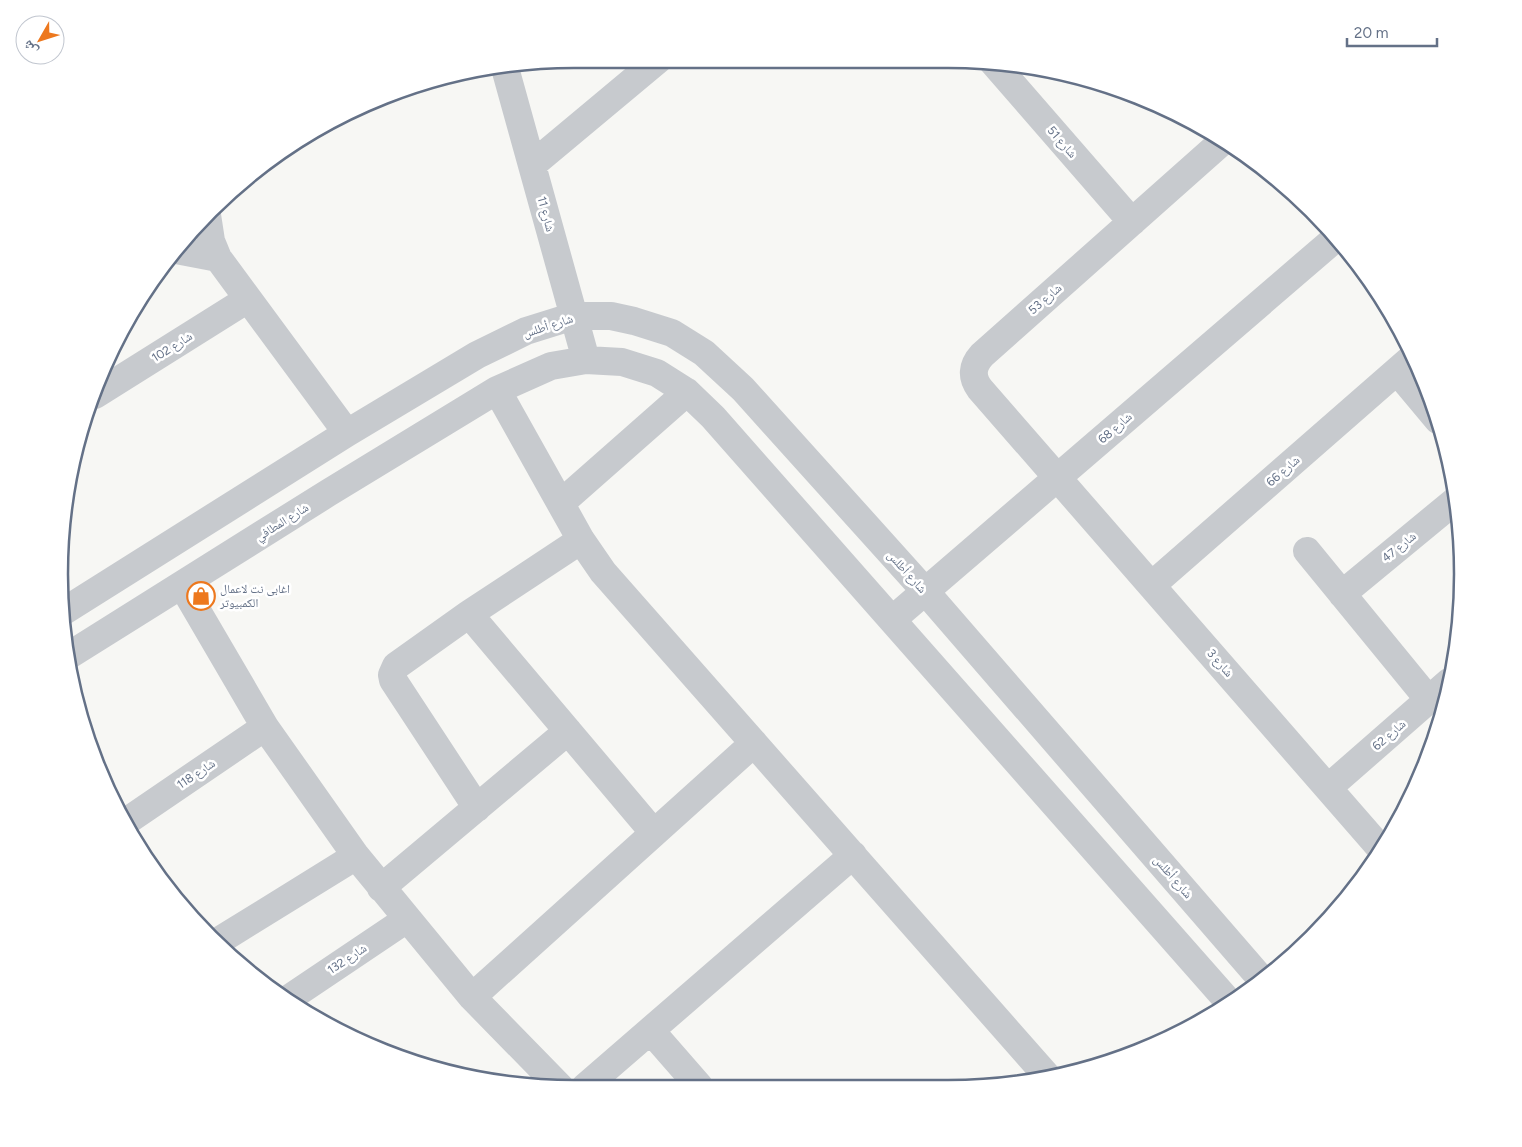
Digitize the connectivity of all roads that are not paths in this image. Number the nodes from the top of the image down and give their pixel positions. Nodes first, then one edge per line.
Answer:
1 (648, 68) edge
2 (506, 72) edge
3 (1018, 74) edge
4 (1218, 145) edge
5 (532, 166) junction
6 (1132, 222) junction
7 (208, 224) edge
8 (1331, 243) edge
9 (183, 251) edge
10 (218, 258) junction
11 (248, 299) junction
12 (574, 316) junction
13 (586, 360) junction
14 (1405, 364) edge
15 (104, 386) edge
16 (1419, 388) edge
17 (497, 390) junction
18 (688, 392) junction
19 (347, 433) junction
20 (1058, 477) junction
21 (561, 503) junction
22 (1450, 505) edge
23 (581, 540) junction
24 (1306, 551) dead end
25 (182, 585) junction
26 (1152, 585) junction
27 (924, 592) junction
28 (1342, 594) junction
29 (69, 608) edge
30 (469, 614) junction
31 (892, 619) junction
32 (74, 652) edge
33 (1441, 690) edge
34 (1429, 700) junction
35 (265, 727) junction
36 (568, 731) junction
37 (754, 743) junction
38 (1329, 787) junction
39 (477, 808) junction
40 (131, 818) edge
41 (654, 833) junction
42 (1376, 843) edge
43 (853, 855) junction
44 (356, 856) junction
45 (381, 888) junction
46 (407, 919) junction
47 (223, 938) edge
48 (1257, 975) edge
49 (294, 995) edge
50 (472, 997) junction
51 (1225, 997) edge
52 (651, 1031) junction
53 (1035, 1072) edge
54 (545, 1078) edge
55 (593, 1080) edge
56 (694, 1080) edge

1 - 5 street
2 - 5 street, شارع 11
3 - 6 street, شارع 51
4 - 6 street, شارع 53
5 - 12 street, شارع 11
6 - 20 street, شارع 53
7 - 10 street
8 - 20 street, شارع 68
9 - 10 street
10 - 11 street
11 - 15 street, شارع 102
11 - 19 street
12 - 13 street, شارع 11
12 - 19 street, شارع أطلس
12 - 27 street, شارع أطلس
13 - 17 street
13 - 18 street
14 - 16 street
14 - 26 street, شارع 66
17 - 21 street
17 - 25 street, شارع المطافي
18 - 21 street
18 - 31 street
19 - 29 street
20 - 26 street, شارع 3
20 - 27 street, شارع 68
21 - 23 street
22 - 28 street, شارع 47
23 - 30 street
23 - 37 street
24 - 28 street
25 - 32 street, شارع المطافي
25 - 35 street
26 - 38 street, شارع 3
27 - 31 street, شارع 68
27 - 48 street, شارع أطلس
28 - 34 street
30 - 36 street
30 - 39 street
31 - 51 street
33 - 34 street, شارع 62
34 - 38 street, شارع 62
35 - 40 street, شارع 118
35 - 44 street
36 - 39 street
36 - 41 street
37 - 41 street
37 - 43 street
38 - 42 street, شارع 3
39 - 45 street
41 - 50 street
43 - 52 street
43 - 53 street
44 - 45 street
44 - 47 street
45 - 46 street
46 - 49 street, شارع 132
46 - 50 street
50 - 54 street
52 - 55 street
52 - 56 street

